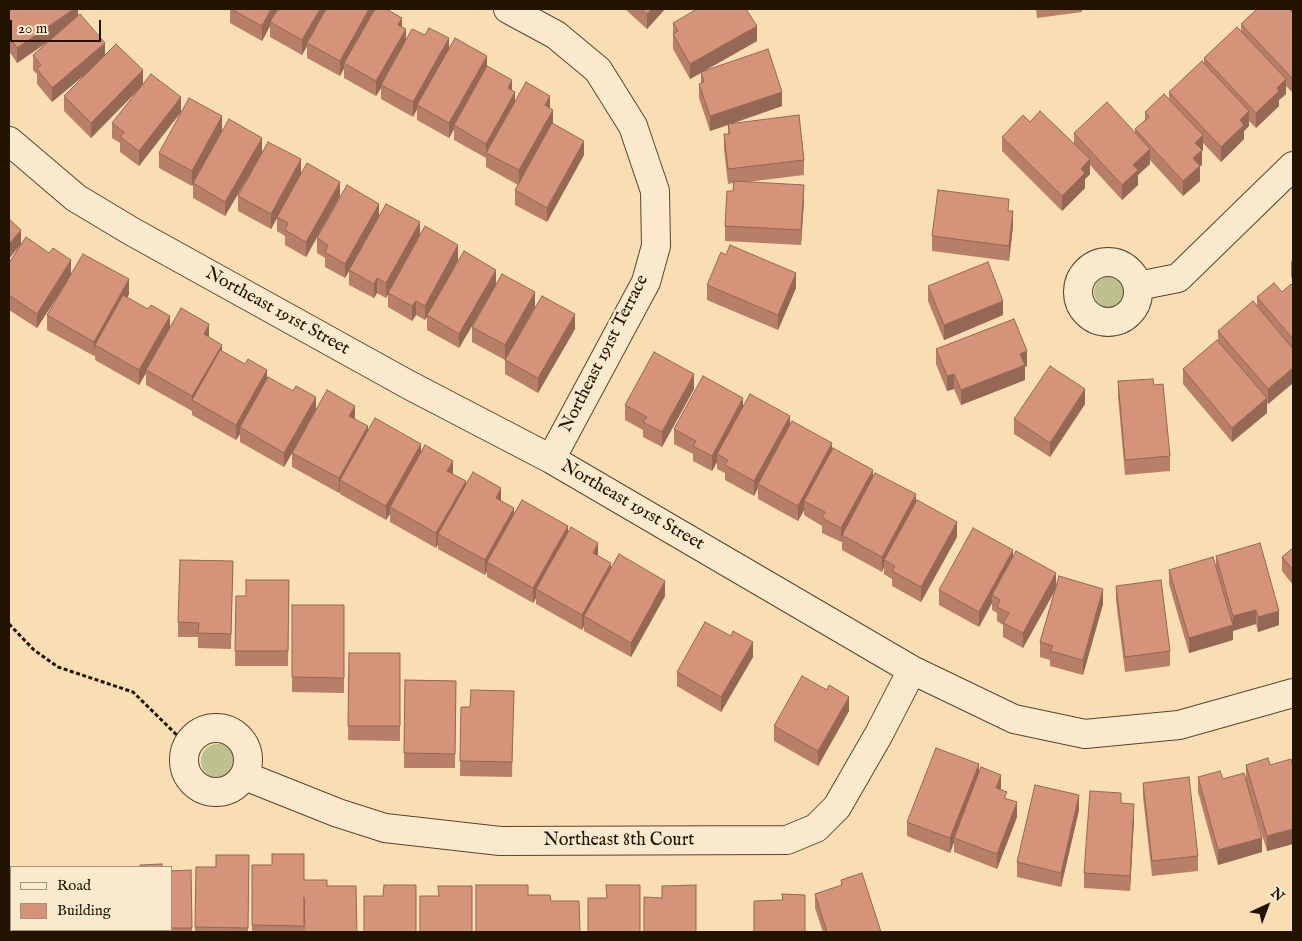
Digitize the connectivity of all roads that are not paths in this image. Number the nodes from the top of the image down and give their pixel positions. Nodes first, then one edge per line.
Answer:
1 (508, 9) edge
2 (9, 141) edge
3 (1293, 166) edge
4 (1138, 286) dead end
5 (551, 459) junction
6 (912, 670) junction
7 (1293, 693) edge
8 (244, 776) junction

1 - 5 street, Northeast 191st Terrace
2 - 5 street, Northeast 191st Street
3 - 4 street
5 - 6 street, Northeast 191st Street
6 - 7 street, Northeast 191st Street
6 - 8 street, Northeast 8th Court
8 - 8 street

